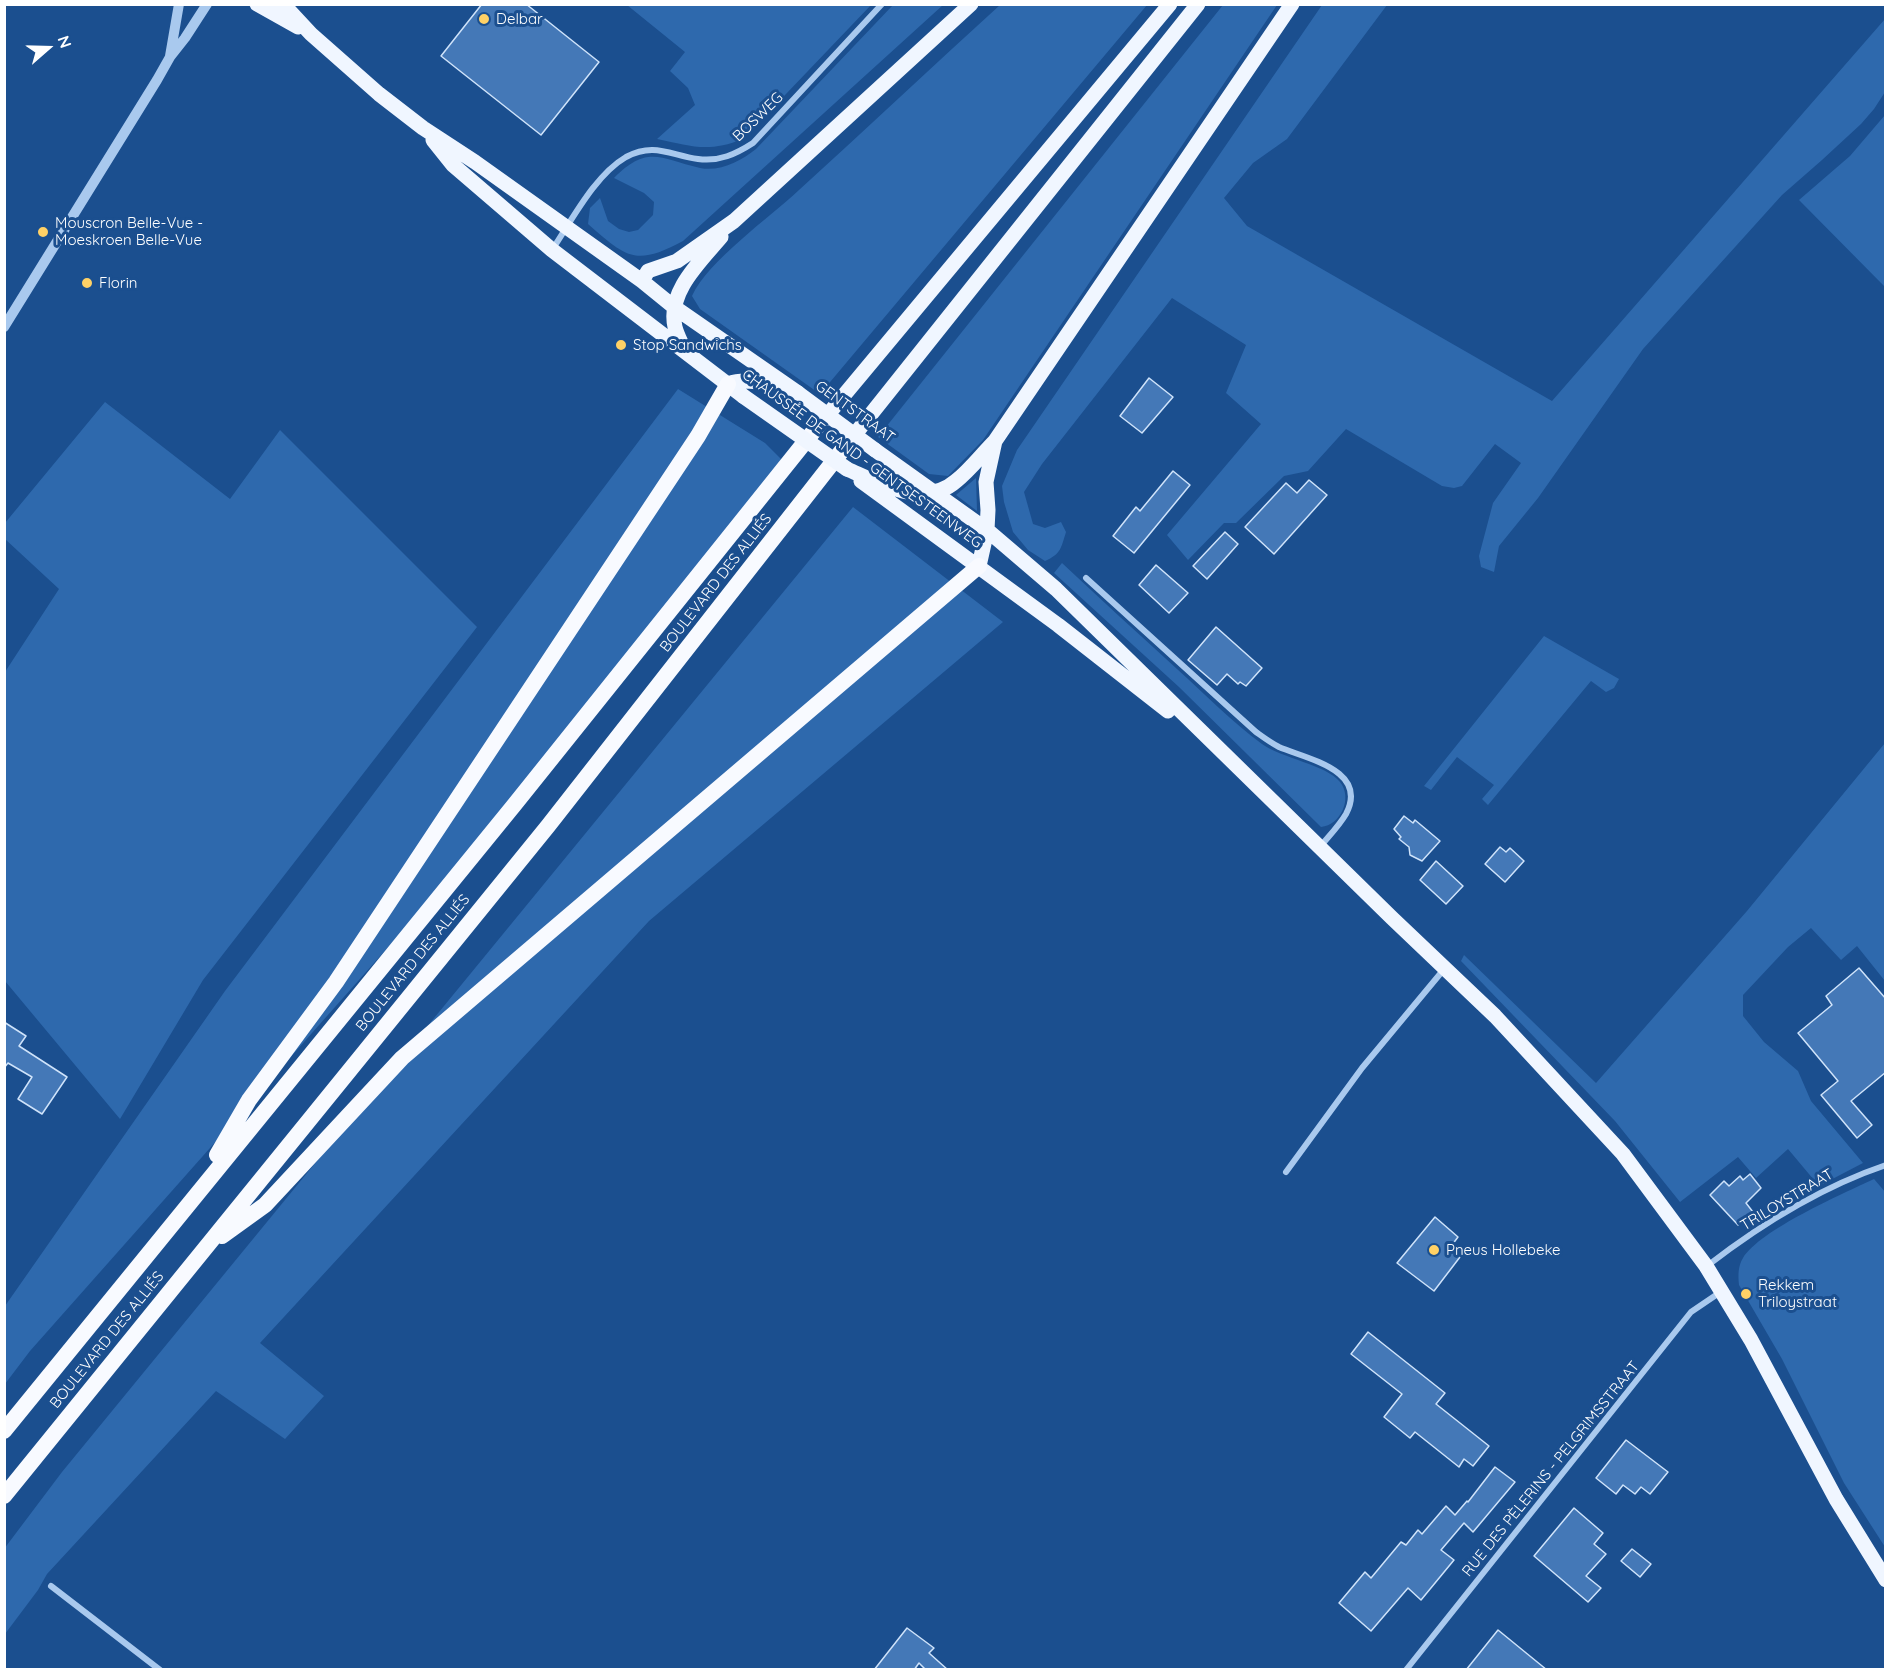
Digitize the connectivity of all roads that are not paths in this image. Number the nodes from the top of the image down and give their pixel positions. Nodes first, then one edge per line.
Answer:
1 (179, 4) edge
2 (207, 4) edge
3 (257, 4) edge
4 (283, 4) edge
5 (882, 4) edge
6 (971, 4) edge
7 (1170, 4) edge
8 (1197, 4) edge
9 (1292, 4) edge
10 (311, 34) junction
11 (170, 57) junction
12 (423, 128) junction
13 (734, 221) junction
14 (566, 228) junction
15 (552, 250) junction
16 (642, 280) junction
17 (674, 307) junction
18 (4, 327) edge
19 (684, 350) junction
20 (759, 376) junction
21 (728, 384) junction
22 (817, 427) joint
23 (995, 441) junction
24 (844, 448) joint
25 (847, 470) junction
26 (934, 492) junction
27 (987, 530) junction
28 (979, 566) junction
29 (1086, 578) dead end
30 (1233, 764) junction
31 (1320, 848) junction
32 (1445, 967) junction
33 (1886, 1165) edge
34 (1286, 1172) dead end
35 (191, 1200) junction
36 (204, 1249) junction
37 (1706, 1266) junction
38 (1722, 1292) junction
39 (4, 1431) edge
40 (4, 1496) edge
41 (1886, 1580) edge
42 (51, 1586) dead end
43 (160, 1670) edge
44 (1406, 1670) edge

1 - 11 street
2 - 11 street
3 - 10 main road
4 - 10 main road
5 - 14 street, BOSWEG
6 - 13 main road
7 - 22 main road
8 - 24 main road
9 - 23 main road
10 - 12 main road
11 - 18 street
12 - 14 main road, GENTSTRAAT
12 - 15 main road, CHAUSSÉE DE GAND - GENTSESTEENWEG
13 - 16 main road
13 - 17 main road
14 - 15 street, BOSWEG
14 - 16 main road, GENTSTRAAT
15 - 19 main road, CHAUSSÉE DE GAND - GENTSESTEENWEG
16 - 17 main road, GENTSTRAAT
17 - 19 main road
17 - 20 main road, GENTSTRAAT
19 - 21 main road, CHAUSSÉE DE GAND - GENTSESTEENWEG
20 - 21 main road
20 - 26 main road, GENTSTRAAT, bridge
21 - 25 main road, CHAUSSÉE DE GAND - GENTSESTEENWEG, bridge
21 - 35 highway
22 - 35 highway, BOULEVARD DES ALLIÉS
23 - 26 main road
23 - 27 main road
24 - 36 highway, BOULEVARD DES ALLIÉS
25 - 26 main road
25 - 28 main road, CHAUSSÉE DE GAND - GENTSESTEENWEG
26 - 27 main road, GENTSTRAAT
27 - 28 main road
27 - 30 main road, GENTSTRAAT
28 - 30 main road, CHAUSSÉE DE GAND - GENTSESTEENWEG
28 - 36 highway
29 - 31 street
30 - 31 main road
31 - 32 main road
32 - 34 street
32 - 37 main road
33 - 37 street, TRILOYSTRAAT
35 - 39 highway, BOULEVARD DES ALLIÉS
36 - 40 highway, BOULEVARD DES ALLIÉS
37 - 38 main road
38 - 41 main road
38 - 44 street, RUE DES PÈLERINS - PELGRIMSSTRAAT
42 - 43 street

